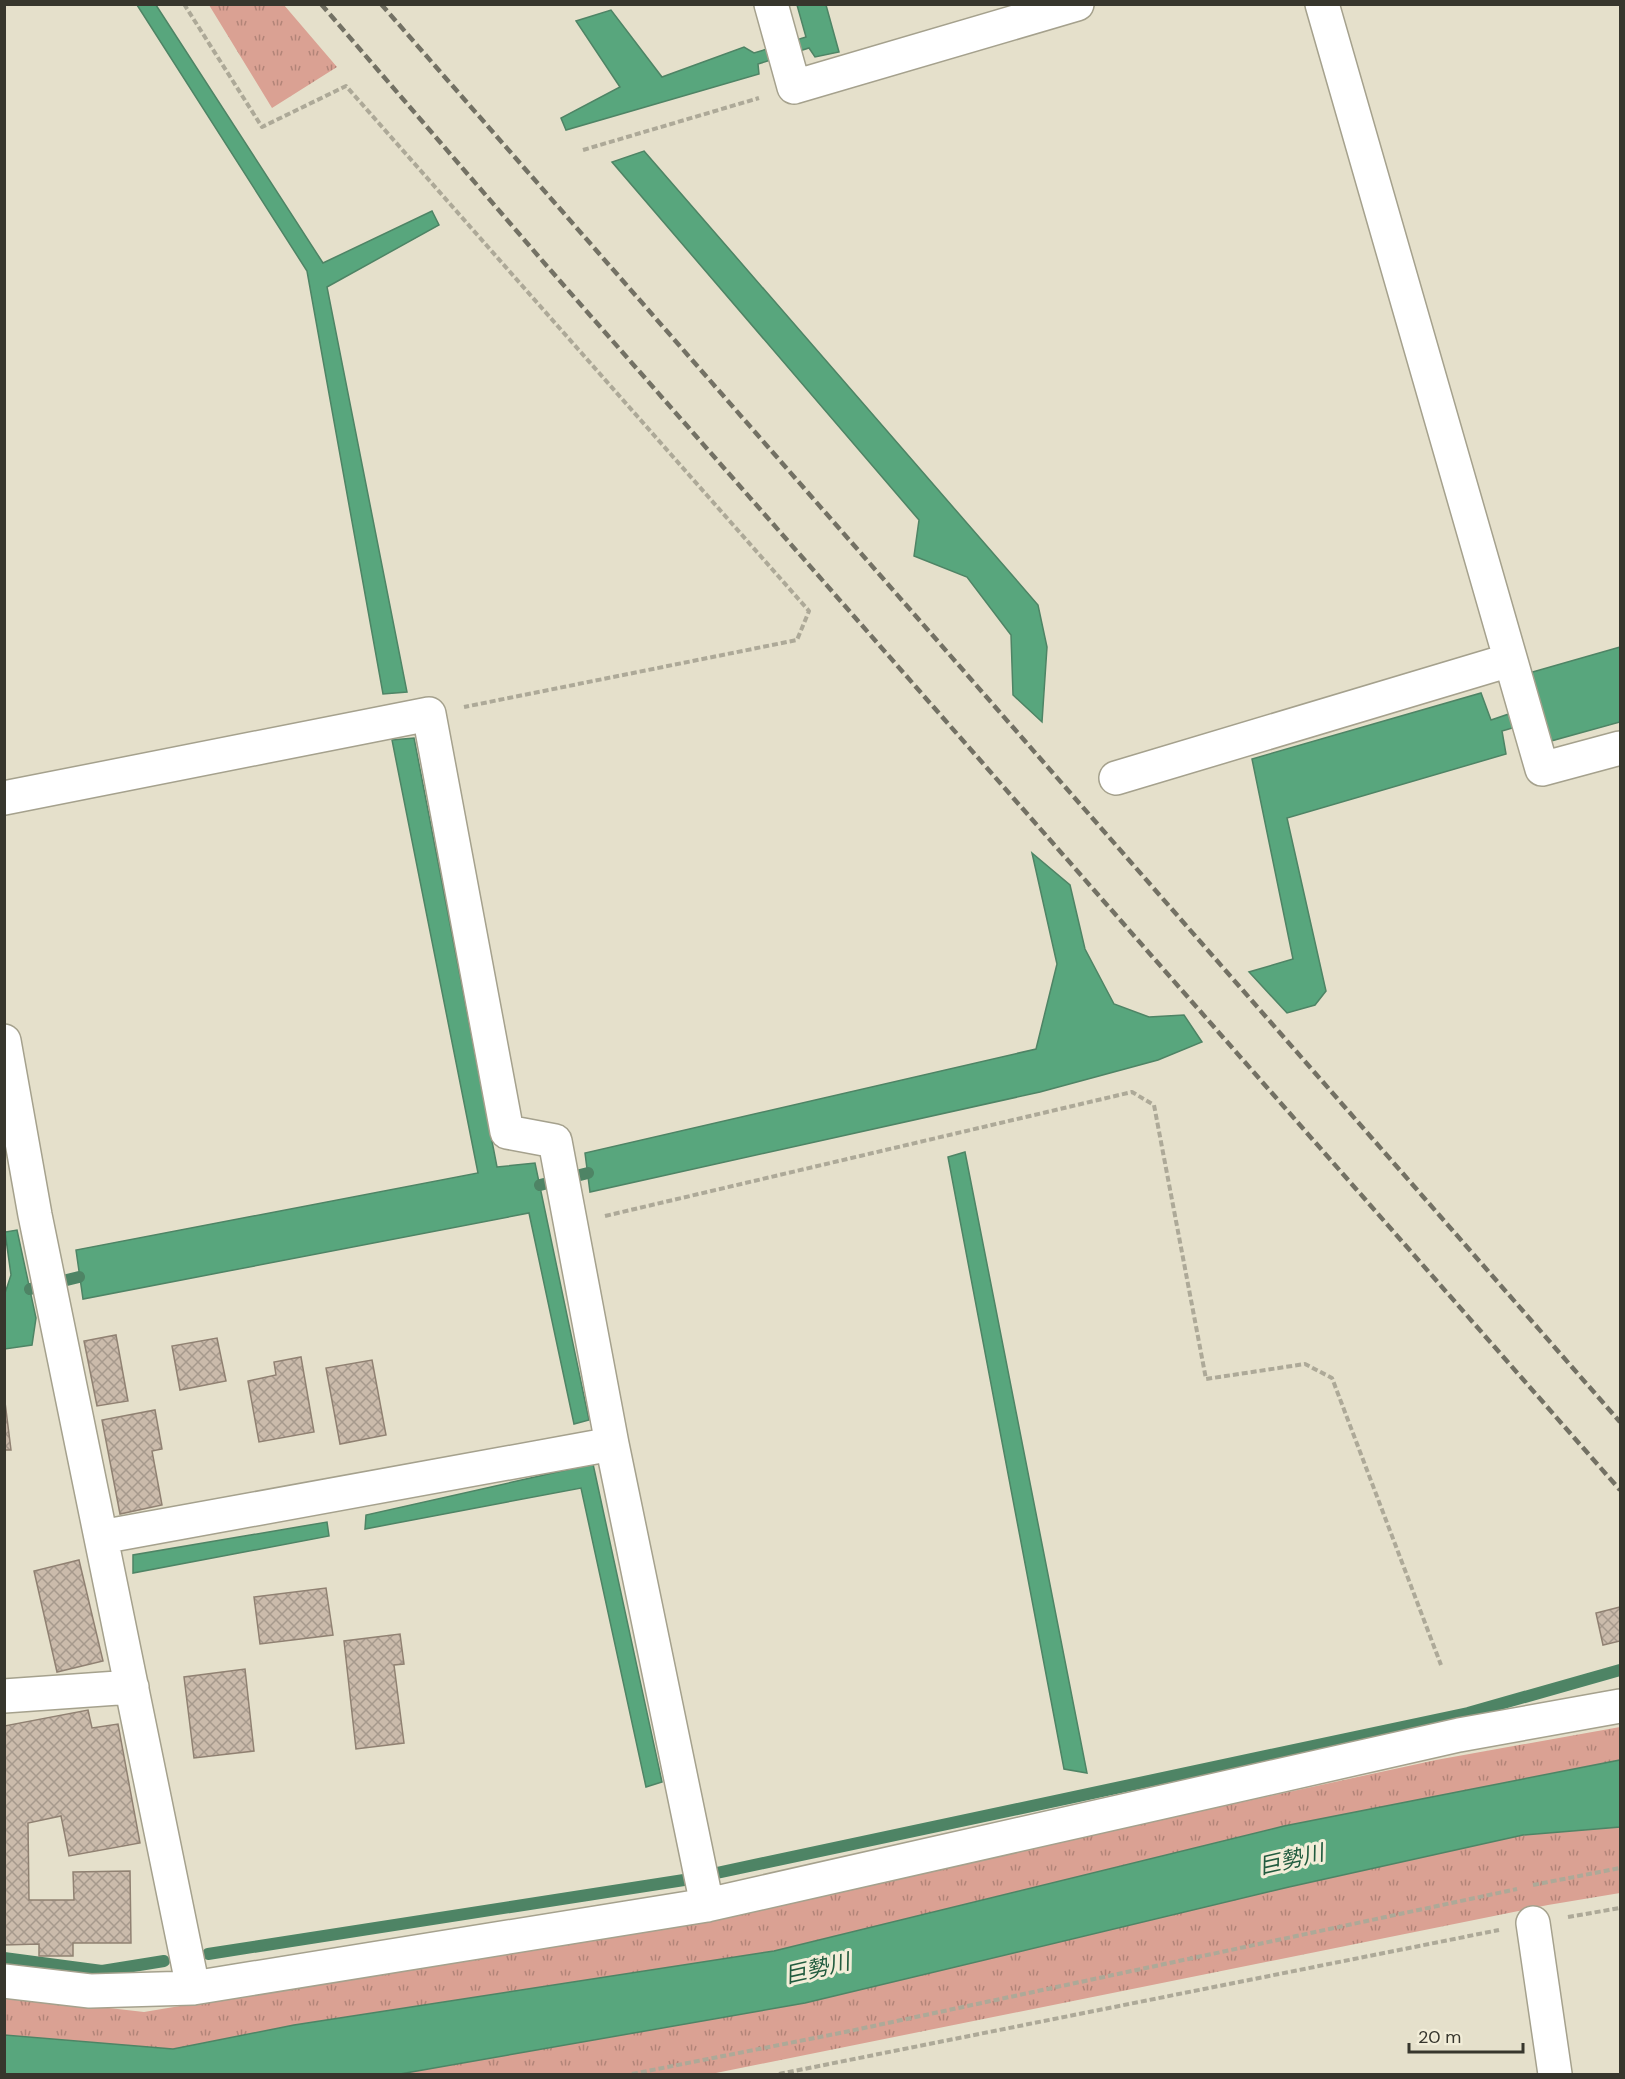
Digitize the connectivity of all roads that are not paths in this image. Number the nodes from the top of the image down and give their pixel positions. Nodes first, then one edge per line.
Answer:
1 (1077, 4) edge
2 (1322, 4) edge
3 (774, 17) edge
4 (1510, 660) junction
5 (1620, 748) edge
6 (1116, 778) dead end
7 (4, 798) edge
8 (4, 1041) edge
9 (612, 1444) junction
10 (101, 1537) junction
11 (132, 1687) junction
12 (4, 1696) edge
13 (1620, 1706) edge
14 (707, 1905) junction
15 (1533, 1923) road end
16 (4, 1981) edge
17 (193, 1988) junction
18 (1555, 2074) edge

1 - 3 street
2 - 4 street
4 - 5 street
4 - 6 street
7 - 9 street
8 - 10 street
9 - 10 street
9 - 14 street
10 - 11 street
11 - 12 street
11 - 17 street
13 - 14 street
14 - 17 street
15 - 18 street
16 - 17 street

